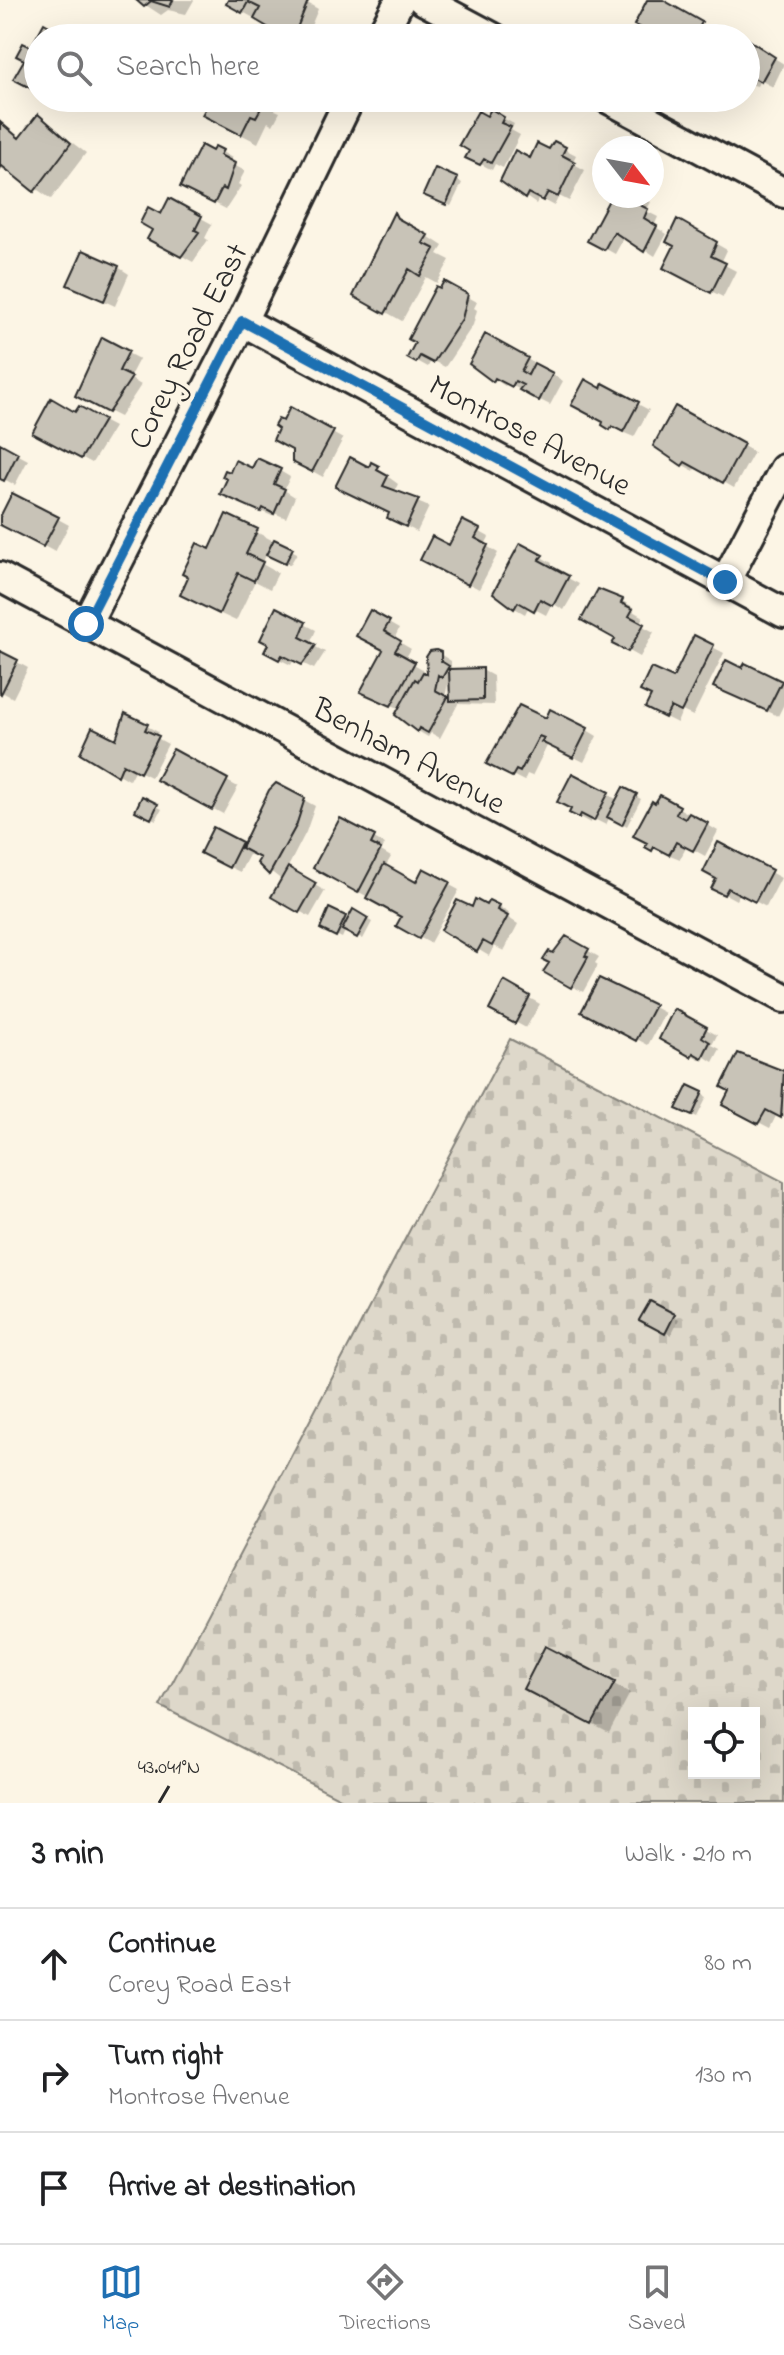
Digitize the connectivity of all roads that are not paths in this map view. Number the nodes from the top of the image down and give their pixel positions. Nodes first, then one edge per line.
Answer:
1 (400, 0) edge
2 (423, 0) edge
3 (387, 24) edge
4 (468, 24) edge
5 (343, 112) edge
6 (633, 112) edge
7 (784, 193) edge
8 (242, 321) junction
9 (784, 469) edge
10 (0, 577) edge
11 (725, 582) junction
12 (784, 613) edge
13 (86, 624) junction
14 (784, 998) edge

1 - 3 street
2 - 4 street
5 - 8 street, Corey Road East
6 - 7 street
8 - 11 street, Montrose Avenue
8 - 13 street, Corey Road East
9 - 11 street
10 - 13 street, Benham Avenue
11 - 12 street, Montrose Avenue
13 - 14 street, Benham Avenue

